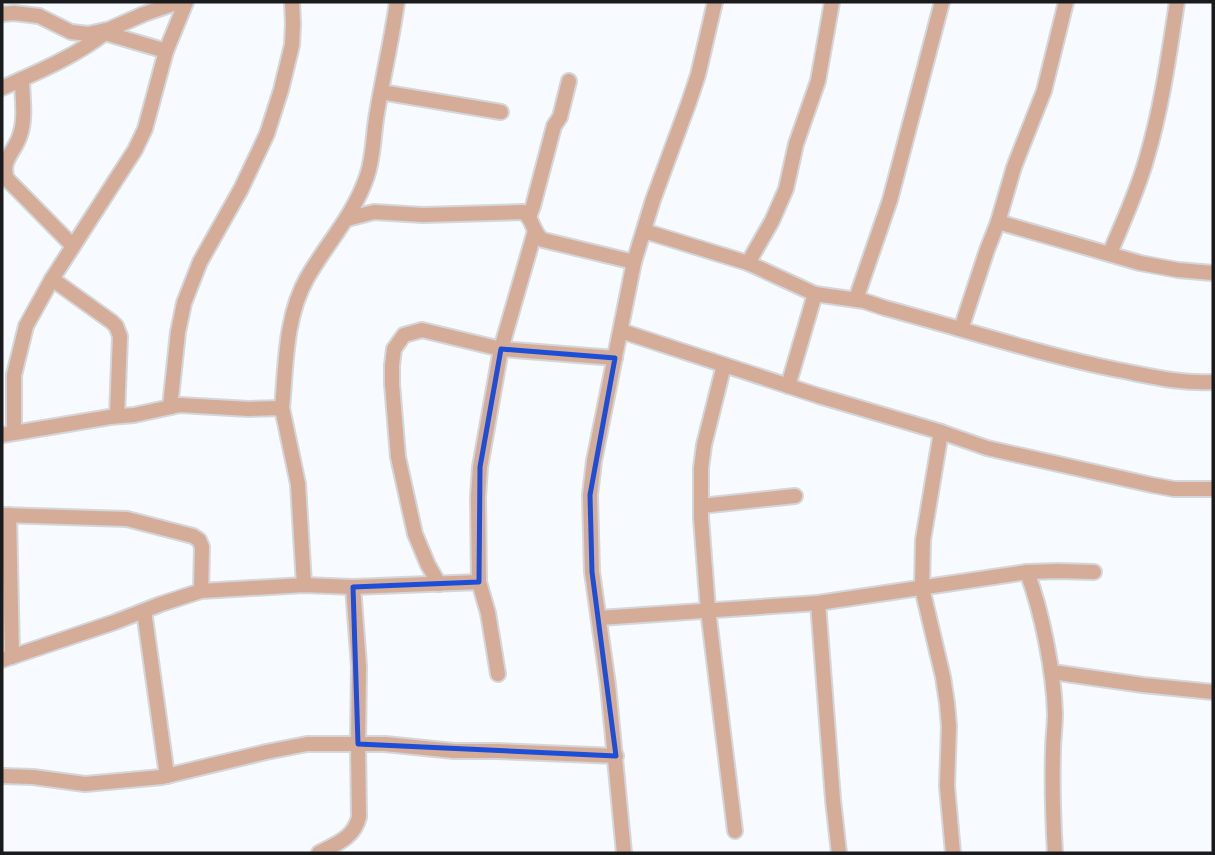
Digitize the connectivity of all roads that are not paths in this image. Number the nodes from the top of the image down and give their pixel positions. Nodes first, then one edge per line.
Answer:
1 (179, 2) edge
2 (186, 2) edge
3 (292, 2) edge
4 (397, 2) edge
5 (715, 2) edge
6 (832, 2) edge
7 (942, 2) edge
8 (1066, 2) edge
9 (1177, 2) edge
10 (2, 14) edge
11 (107, 31) junction
12 (166, 51) junction
13 (22, 79) junction
14 (569, 81) dead end
15 (2, 88) edge
16 (381, 92) junction
17 (501, 112) dead end
18 (362, 191) junction
19 (374, 212) junction
20 (529, 217) junction
21 (347, 219) junction
22 (998, 222) junction
23 (535, 231) junction
24 (644, 231) junction
25 (73, 246) junction
26 (1110, 253) junction
27 (634, 262) junction
28 (748, 263) junction
29 (1213, 273) edge
30 (52, 279) junction
31 (816, 294) junction
32 (856, 299) junction
33 (961, 328) junction
34 (621, 331) junction
35 (501, 349) junction
36 (615, 358) junction
37 (724, 365) junction
38 (1213, 382) edge
39 (788, 386) junction
40 (170, 407) junction
41 (282, 408) junction
42 (117, 416) junction
43 (940, 432) junction
44 (8, 433) edge
45 (1213, 489) edge
46 (795, 496) dead end
47 (701, 506) junction
48 (5, 515) edge
49 (1027, 572) junction
50 (1094, 572) dead end
51 (480, 582) junction
52 (439, 584) junction
53 (304, 585) junction
54 (353, 587) junction
55 (922, 589) junction
56 (201, 591) junction
57 (818, 603) junction
58 (708, 610) junction
59 (144, 611) junction
60 (599, 618) junction
61 (7, 658) edge
62 (1052, 672) junction
63 (498, 674) dead end
64 (1213, 692) edge
65 (358, 744) junction
66 (616, 756) junction
67 (2, 776) edge
68 (167, 776) junction
69 (735, 831) dead end
70 (319, 853) edge
71 (624, 853) edge
72 (839, 853) edge
73 (953, 853) edge
74 (1055, 853) edge

1 - 11 street
2 - 12 street
3 - 40 street
4 - 16 street
5 - 24 street
6 - 28 street
7 - 32 street
8 - 22 street
9 - 26 street
10 - 11 street
11 - 12 street
11 - 13 street
12 - 25 street
13 - 15 street
13 - 25 street
14 - 20 street
16 - 17 street
16 - 18 street
18 - 19 street
18 - 21 street
19 - 20 street
19 - 21 street
20 - 23 street
21 - 41 street
22 - 26 street
22 - 33 street
23 - 27 street
23 - 35 street
24 - 27 street
24 - 28 street
25 - 30 street
26 - 29 street
27 - 34 street
28 - 31 street
30 - 42 street
30 - 44 street
31 - 32 street
31 - 39 street
32 - 33 street
33 - 38 street
34 - 36 street
34 - 37 street
35 - 36 street
35 - 51 street
35 - 52 street
36 - 60 street
37 - 39 street
37 - 47 street
39 - 43 street
40 - 41 street
40 - 42 street
41 - 53 street
42 - 44 street
43 - 45 street
43 - 55 street
46 - 47 street
47 - 58 street
48 - 56 street
48 - 61 street
49 - 50 street
49 - 55 street
49 - 62 street
51 - 52 street
51 - 63 street
52 - 54 street
53 - 54 street
53 - 56 street
54 - 65 street
55 - 57 street
55 - 73 street
56 - 59 street
57 - 58 street
57 - 72 street
58 - 60 street
58 - 69 street
59 - 61 street
59 - 68 street
60 - 66 street
62 - 64 street
62 - 74 street
65 - 66 street
65 - 68 street
65 - 70 street
66 - 71 street
67 - 68 street

